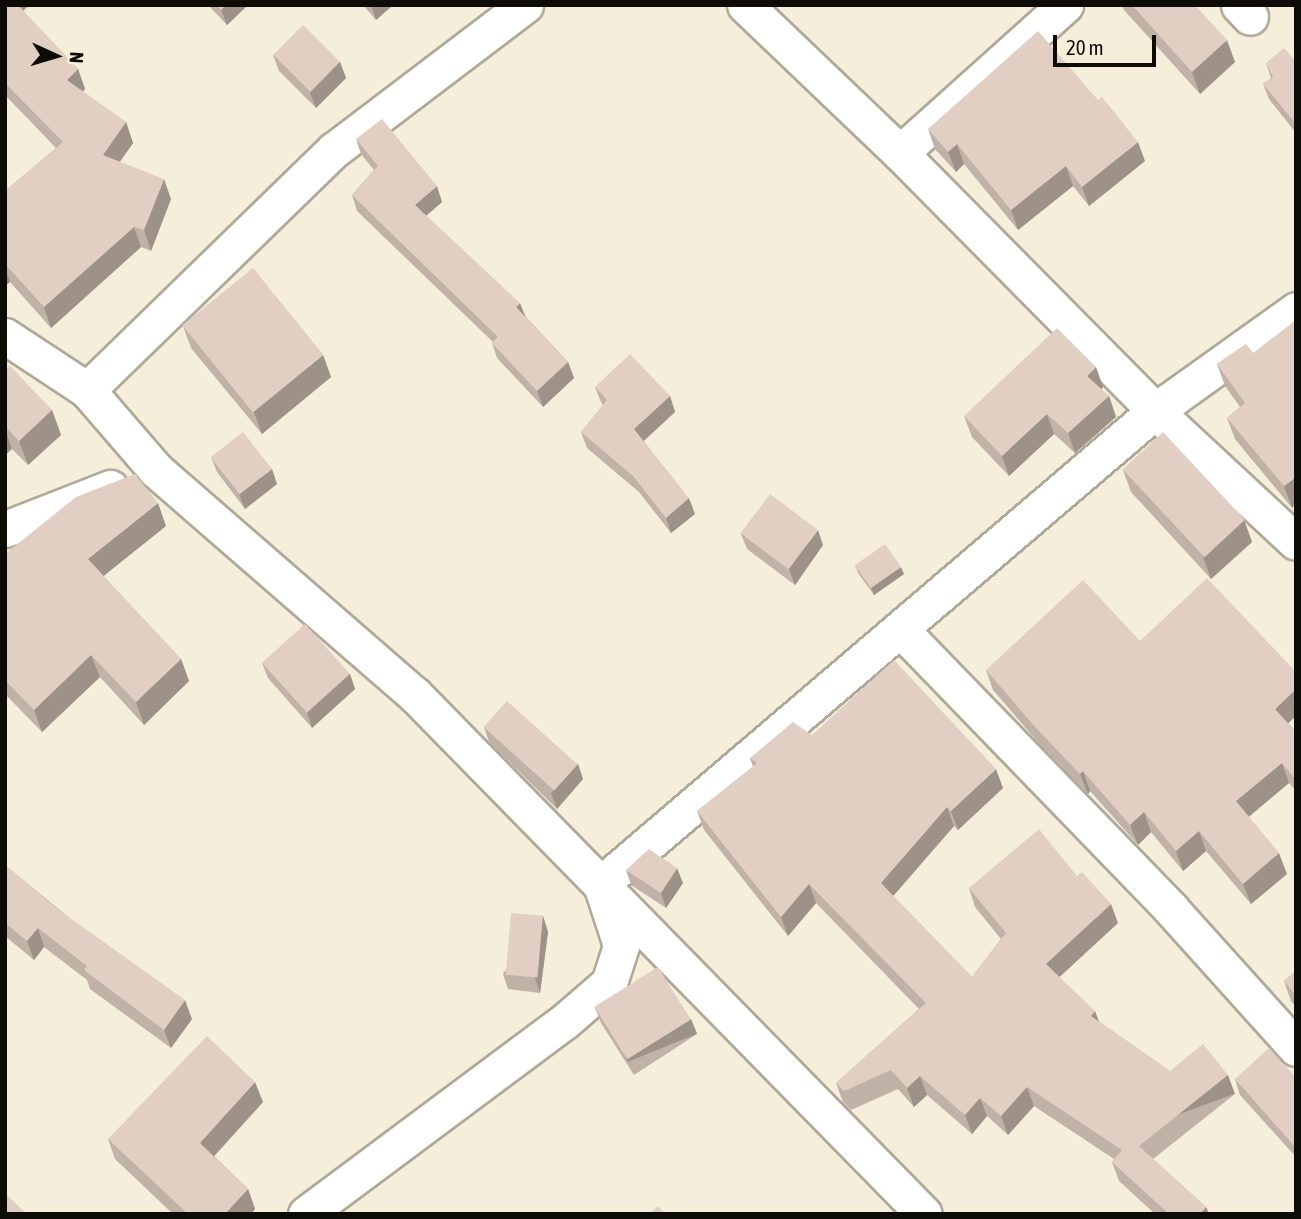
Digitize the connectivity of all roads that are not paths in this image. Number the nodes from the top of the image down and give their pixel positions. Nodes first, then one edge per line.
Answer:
1 (525, 5) edge
2 (745, 5) edge
3 (1065, 5) edge
4 (900, 153) junction
5 (1296, 310) edge
6 (5, 336) edge
7 (87, 390) junction
8 (1155, 411) junction
9 (156, 470) junction
10 (5, 529) edge
11 (1296, 542) edge
12 (901, 630) junction
13 (601, 884) junction
14 (1296, 1048) edge
15 (306, 1214) edge
16 (924, 1214) edge

1 - 7 street
2 - 4 street
3 - 4 street
4 - 8 street
5 - 8 street
6 - 7 street
7 - 9 street
8 - 11 street
8 - 12 street
9 - 10 street
9 - 13 street
12 - 13 street
12 - 14 street
13 - 15 street
13 - 16 street

